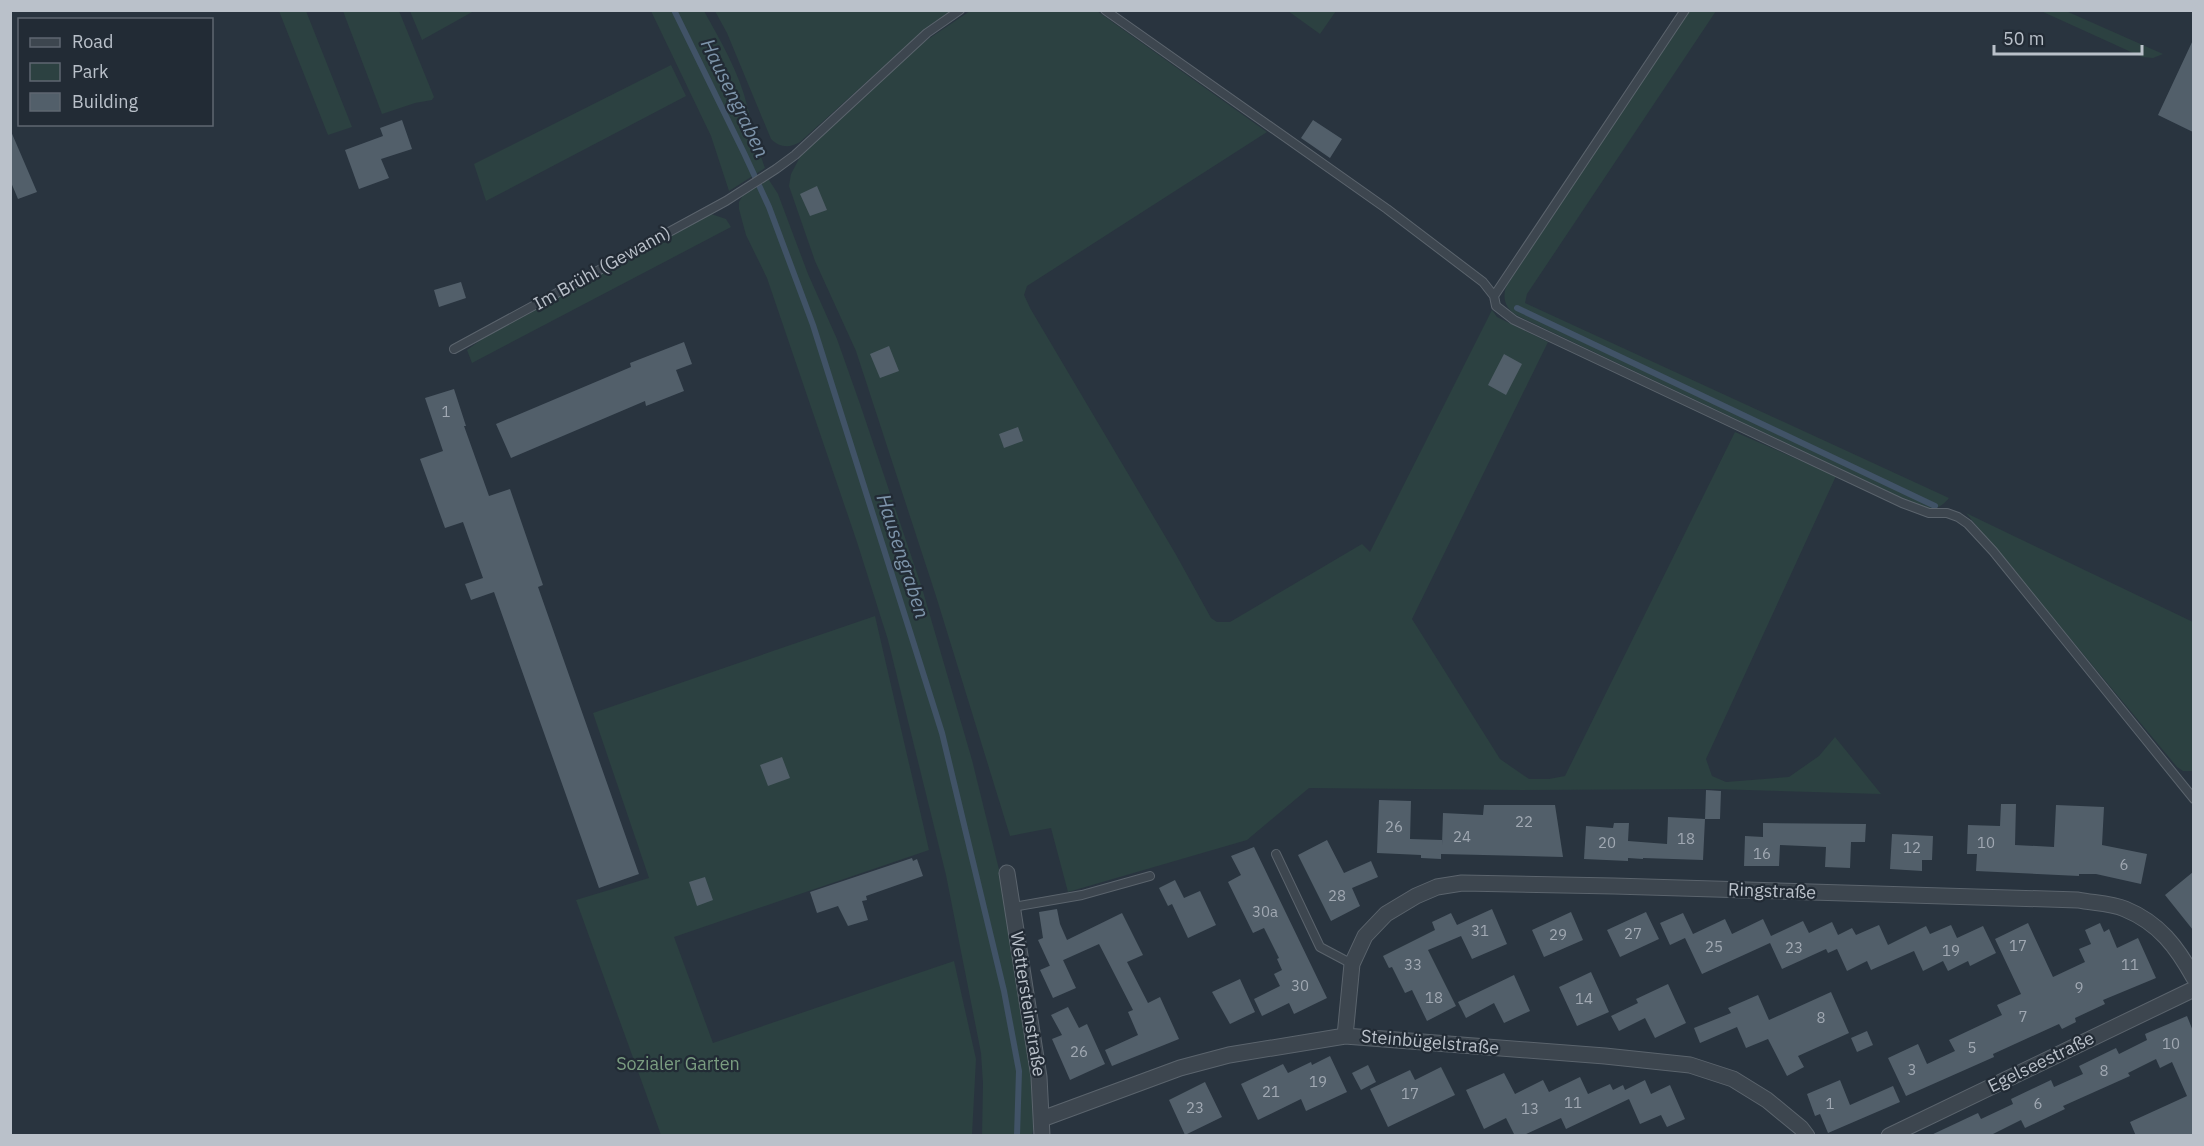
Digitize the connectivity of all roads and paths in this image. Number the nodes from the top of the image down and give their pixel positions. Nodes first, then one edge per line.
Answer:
1 (960, 10) edge
2 (1105, 10) edge
3 (1685, 10) edge
4 (1494, 296) junction
5 (454, 349) dead end
6 (2193, 799) edge
7 (1276, 854) dead end
8 (1007, 873) dead end
9 (1150, 876) dead end
10 (1013, 907) junction
11 (1352, 964) junction
12 (2193, 978) edge
13 (2193, 988) edge
14 (1346, 1036) junction
15 (1042, 1119) junction
16 (1042, 1136) edge
17 (1808, 1136) edge
18 (1889, 1136) edge

1 - 5 lane, Im Brühl (Gewann)
2 - 4 lane
3 - 4 lane
4 - 6 lane
7 - 11 lane
8 - 10 street, Wettersteinstraße
9 - 10 lane
10 - 15 street, Wettersteinstraße
11 - 12 street, Ringstraße
11 - 14 street, Ringstraße
13 - 18 street, Egelseestraße
14 - 15 street, Steinbügelstraße
14 - 17 street, Steinbügelstraße
15 - 16 street, Wettersteinstraße

